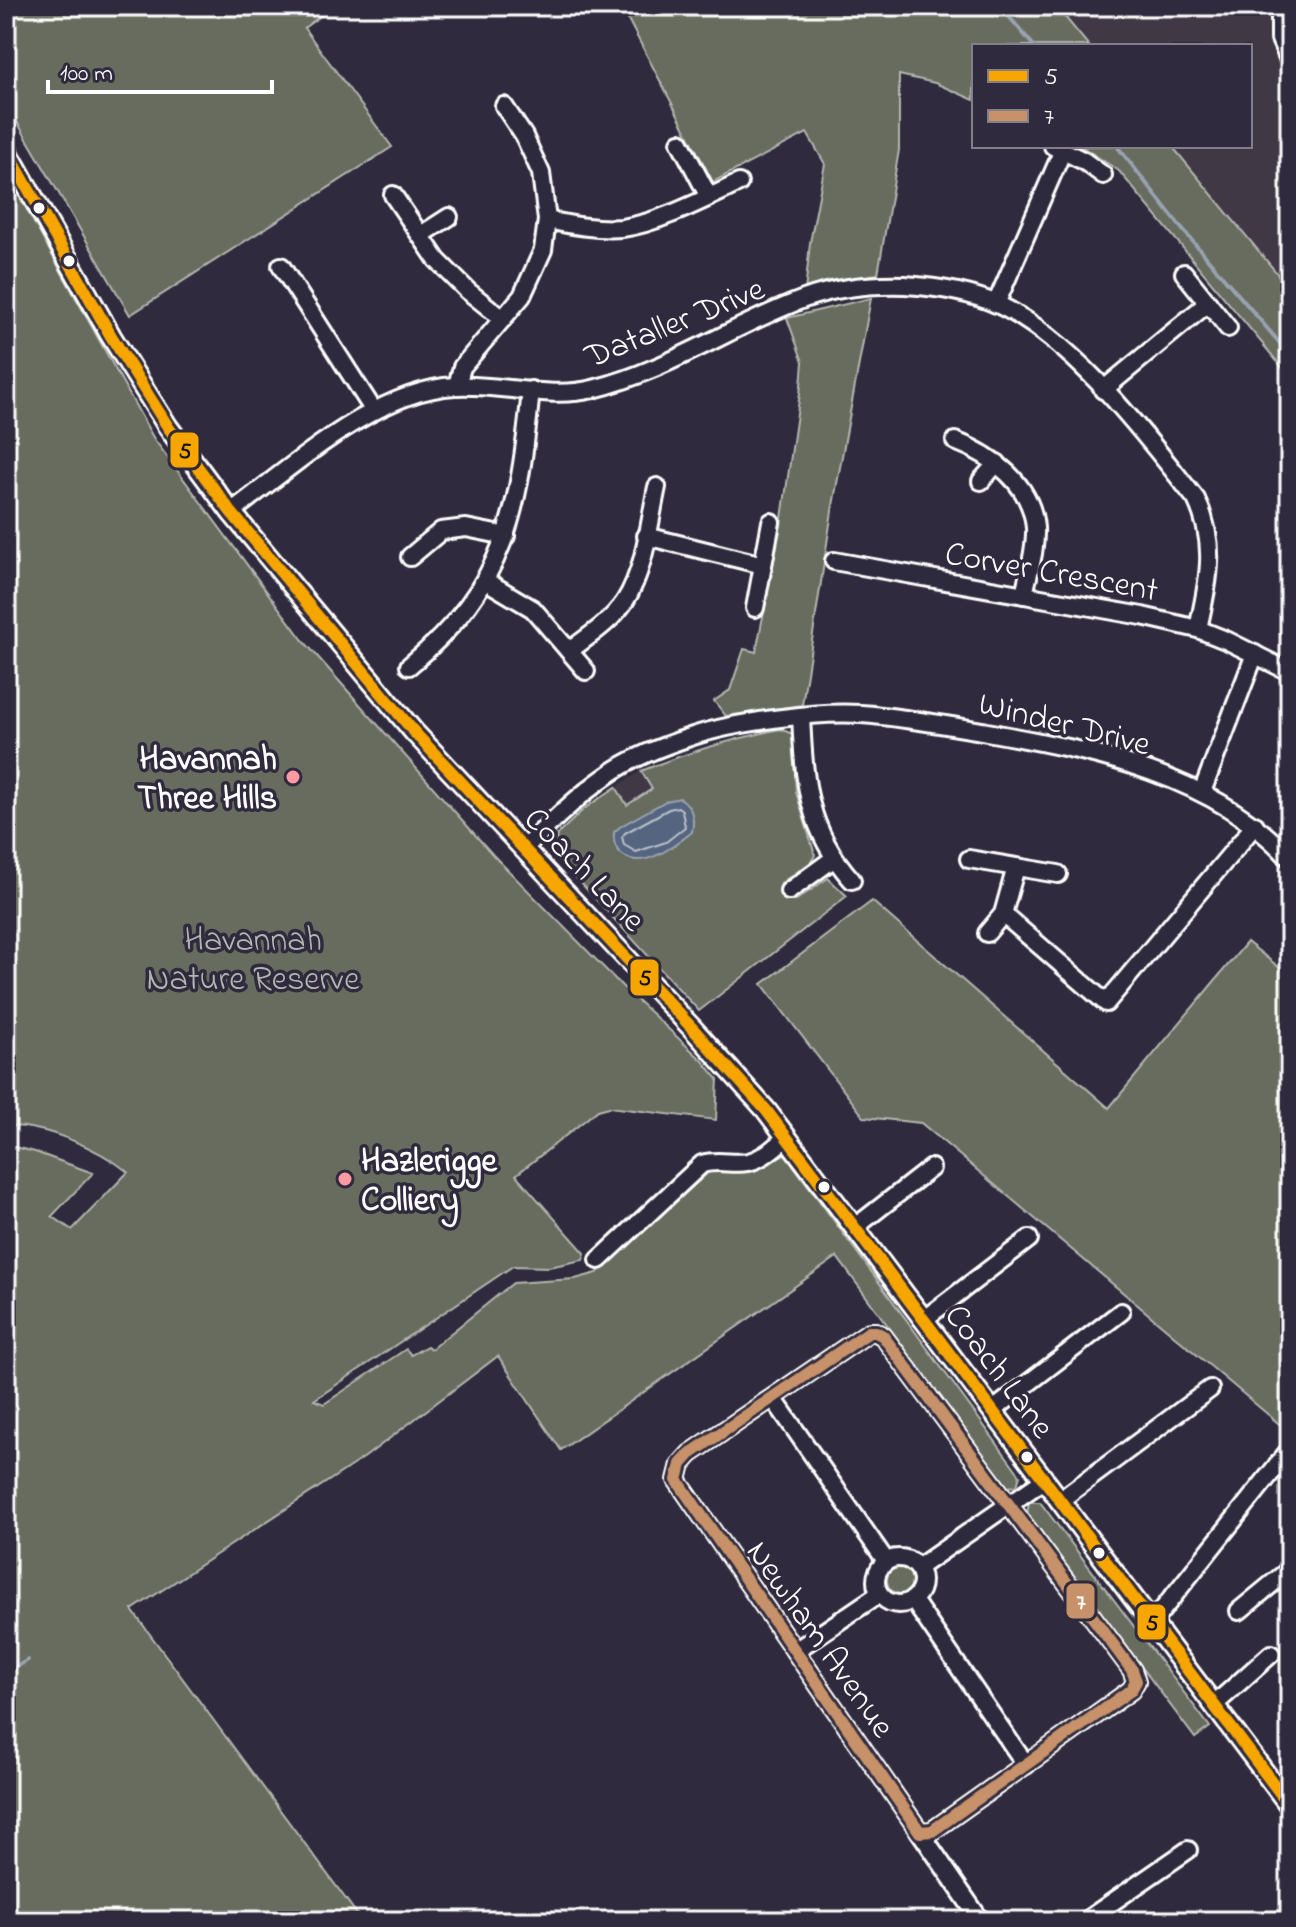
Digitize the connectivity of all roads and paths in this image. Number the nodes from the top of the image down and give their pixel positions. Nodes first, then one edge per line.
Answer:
1 (1280, 6) edge
2 (1290, 62) edge
3 (504, 106) dead end
4 (680, 142) dead end
5 (1058, 148) edge
6 (6, 149) edge
7 (1103, 175) dead end
8 (739, 183) dead end
9 (393, 195) dead end
10 (709, 197) junction
11 (449, 217) dead end
12 (547, 220) junction
13 (421, 235) junction
14 (281, 266) dead end
15 (1184, 273) dead end
16 (1208, 303) junction
17 (996, 304) junction
18 (503, 319) junction
19 (1228, 328) dead end
20 (457, 386) junction
21 (531, 390) junction
22 (1103, 390) junction
23 (374, 411) junction
24 (955, 441) dead end
25 (997, 463) junction
26 (981, 481) dead end
27 (657, 487) dead end
28 (231, 512) junction
29 (771, 522) dead end
30 (506, 536) junction
31 (646, 536) junction
32 (410, 557) dead end
33 (834, 561) dead end
34 (763, 565) junction
35 (486, 581) junction
36 (1024, 595) junction
37 (755, 608) dead end
38 (1198, 629) junction
39 (569, 651) junction
40 (1255, 654) junction
41 (409, 666) dead end
42 (586, 671) dead end
43 (1290, 672) edge
44 (801, 716) junction
45 (1202, 792) junction
46 (1255, 825) junction
47 (523, 849) junction
48 (833, 859) junction
49 (969, 859) dead end
50 (1290, 859) edge
51 (1016, 867) junction
52 (1058, 874) dead end
53 (852, 880) dead end
54 (789, 891) dead end
55 (1003, 914) junction
56 (987, 933) dead end
57 (787, 1137) junction
58 (931, 1168) dead end
59 (854, 1228) junction
60 (1029, 1239) dead end
61 (599, 1260) dead end
62 (1121, 1312) dead end
63 (923, 1320) junction
64 (1210, 1389) dead end
65 (773, 1398) junction
66 (992, 1411) junction
67 (1286, 1454) dead end
68 (1044, 1480) junction
69 (1059, 1501) junction
70 (1009, 1505) junction
71 (886, 1561) junction
72 (919, 1567) junction
73 (1290, 1569) edge
74 (879, 1594) junction
75 (913, 1600) junction
76 (1239, 1611) dead end
77 (1152, 1623) junction
78 (795, 1651) junction
79 (1271, 1654) dead end
80 (1214, 1705) junction
81 (1026, 1765) junction
82 (1290, 1806) edge
83 (926, 1832) junction
84 (1188, 1850) dead end
85 (981, 1921) edge
86 (1085, 1921) edge

1 - 2 street
3 - 12 street
4 - 10 street
5 - 7 street
5 - 17 street
6 - 28 street, Coach Lane
8 - 10 street
9 - 13 street
10 - 12 street
11 - 13 street
12 - 18 street
13 - 18 street
14 - 23 street
15 - 16 street
16 - 19 street
16 - 22 street
17 - 21 street, Dataller Drive
17 - 22 street, Dataller Drive
18 - 20 street
20 - 21 street, Dataller Drive
20 - 23 street, Dataller Drive
21 - 30 street
22 - 38 street, Dataller Drive
23 - 28 street, Dataller Drive
24 - 25 street
25 - 26 street
25 - 36 street
27 - 31 street
28 - 47 street, Coach Lane
29 - 34 street
30 - 32 street
30 - 35 street
31 - 34 street
31 - 39 street
33 - 36 street, Corver Crescent
34 - 37 street
35 - 39 street
35 - 41 street
36 - 38 street, Corver Crescent
38 - 40 street, Corver Crescent
39 - 42 street
40 - 43 street, Corver Crescent
40 - 45 street
44 - 45 street, Winder Drive
44 - 47 street, Winder Drive
44 - 48 street
45 - 46 street, Winder Drive
46 - 50 street, Winder Drive
46 - 55 street
47 - 57 street, Coach Lane
48 - 53 street
48 - 54 street
49 - 51 street
51 - 52 street
51 - 55 street
55 - 56 street
57 - 59 street, Coach Lane
57 - 61 street
58 - 59 street
59 - 63 street, Coach Lane
60 - 63 street
62 - 66 street
63 - 66 street, Coach Lane
64 - 69 street
65 - 70 street
65 - 71 street
65 - 78 street, Newham Avenue
66 - 68 street, Coach Lane
67 - 77 street
68 - 69 street, Coach Lane
68 - 70 street
69 - 77 street, Coach Lane
70 - 72 street
70 - 81 street
71 - 72 street
71 - 74 street
72 - 75 street
73 - 76 street
74 - 75 street
74 - 78 street
75 - 81 street
77 - 80 street, Coach Lane
78 - 83 street, Newham Avenue
79 - 80 street
80 - 82 street, Coach Lane
81 - 83 street
83 - 85 street, Newham Avenue
84 - 86 street

